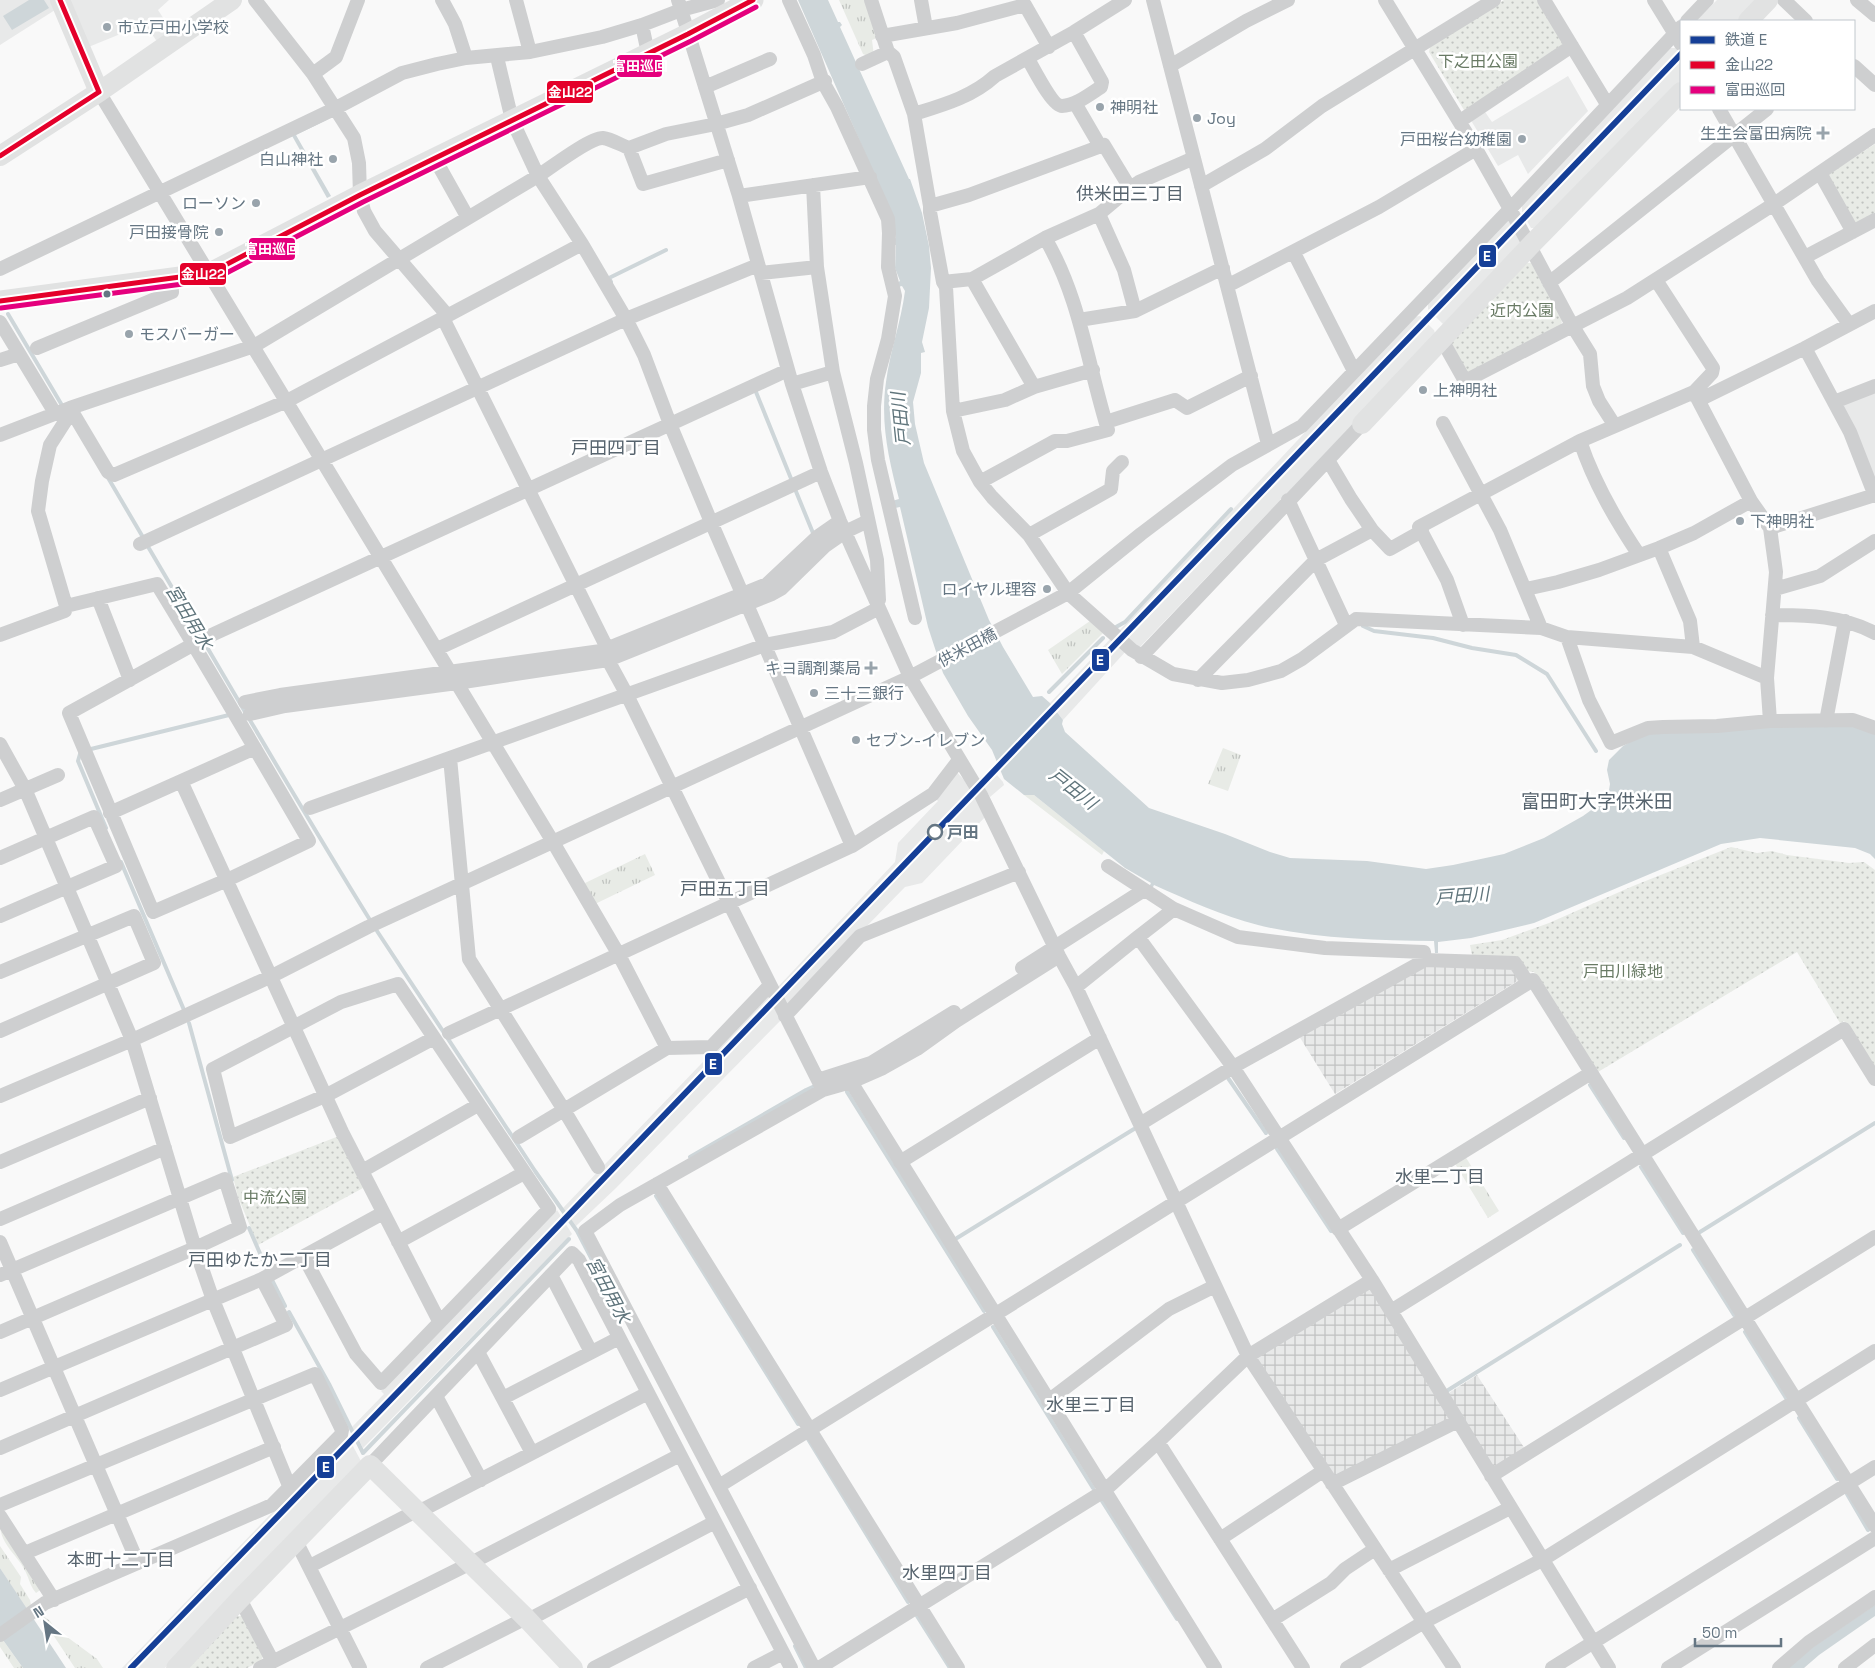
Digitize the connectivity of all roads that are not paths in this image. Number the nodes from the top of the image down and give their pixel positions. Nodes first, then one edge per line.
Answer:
1 (60, 0) edge
2 (232, 0) edge
3 (255, 0) edge
4 (358, 0) edge
5 (442, 0) edge
6 (516, 0) edge
7 (753, 0) edge
8 (789, 0) edge
9 (871, 0) edge
10 (921, 0) edge
11 (1125, 0) edge
12 (1153, 0) edge
13 (1288, 0) edge
14 (1385, 0) edge
15 (1494, 0) edge
16 (1544, 0) edge
17 (1654, 0) edge
18 (1707, 0) edge
19 (1768, 0) edge
20 (1784, 0) edge
21 (1858, 0) edge
22 (1874, 0) edge
23 (724, 4) edge
24 (679, 5) edge
25 (1874, 15) edge
26 (1688, 20) edge
27 (1749, 20) edge
28 (1805, 20) edge
29 (642, 25) junction
30 (926, 28) junction
31 (1074, 32) junction
32 (688, 34) junction
33 (1679, 34) edge
34 (882, 36) junction
35 (1572, 46) junction
36 (1049, 47) junction
37 (1416, 50) junction
38 (530, 52) junction
39 (888, 52) junction
40 (648, 53) junction
41 (497, 57) junction
42 (466, 58) junction
43 (770, 59) dead end
44 (1028, 59) junction
45 (862, 64) dead end
46 (1170, 66) junction
47 (1855, 67) edge
48 (313, 74) junction
49 (824, 82) junction
50 (1875, 85) edge
51 (705, 87) junction
52 (99, 92) junction
53 (1680, 93) edge
54 (1075, 103) junction
55 (1607, 104) junction
56 (336, 108) junction
57 (1720, 110) edge
58 (1767, 110) edge
59 (914, 114) junction
60 (512, 120) junction
61 (1460, 121) junction
62 (716, 124) junction
63 (1734, 135) junction
64 (1875, 135) edge
65 (1100, 146) junction
66 (629, 148) junction
67 (1476, 149) junction
68 (0, 156) edge
69 (1194, 158) junction
70 (435, 159) junction
71 (728, 160) junction
72 (1820, 172) junction
73 (538, 176) junction
74 (870, 177) junction
75 (813, 185) junction
76 (1202, 186) junction
77 (1130, 188) junction
78 (160, 192) junction
79 (360, 196) junction
80 (739, 196) junction
81 (1774, 204) junction
82 (930, 206) junction
83 (1510, 209) junction
84 (1099, 214) junction
85 (468, 218) junction
86 (1875, 220) edge
87 (1853, 232) junction
88 (1046, 238) junction
89 (582, 244) junction
90 (1529, 247) junction
91 (1294, 253) junction
92 (1805, 257) junction
93 (399, 260) junction
94 (816, 267) junction
95 (1223, 268) junction
96 (0, 269) edge
97 (760, 269) junction
98 (210, 273) junction
99 (171, 278) junction
100 (972, 279) junction
101 (1656, 280) junction
102 (943, 282) junction
103 (1549, 283) junction
104 (1227, 286) junction
105 (0, 301) edge
106 (1135, 311) junction
107 (1875, 311) edge
108 (445, 317) junction
109 (626, 319) junction
110 (1079, 320) junction
111 (0, 322) edge
112 (1848, 324) junction
113 (1572, 325) junction
114 (1442, 340) junction
115 (254, 346) junction
116 (37, 348) dead end
117 (1805, 348) junction
118 (19, 354) junction
119 (0, 360) edge
120 (788, 370) junction
121 (1093, 370) junction
122 (1354, 371) junction
123 (833, 372) junction
124 (1251, 376) junction
125 (792, 384) junction
126 (1875, 386) edge
127 (478, 387) junction
128 (1034, 387) junction
129 (1696, 396) junction
130 (287, 401) junction
131 (1834, 402) junction
132 (63, 410) junction
133 (954, 411) junction
134 (1106, 422) junction
135 (1443, 423) dead end
136 (670, 424) junction
137 (1362, 424) joint
138 (1615, 426) junction
139 (0, 434) edge
140 (1580, 441) junction
141 (1268, 444) junction
142 (322, 459) junction
143 (1328, 460) junction
144 (1122, 462) dead end
145 (822, 472) junction
146 (980, 482) junction
147 (528, 489) junction
148 (1482, 494) junction
149 (1875, 496) edge
150 (1288, 500) junction
151 (1751, 501) junction
152 (867, 515) junction
153 (712, 522) junction
154 (843, 526) junction
155 (1770, 528) junction
156 (1372, 530) junction
157 (1422, 531) junction
158 (1029, 535) junction
159 (1875, 541) edge
160 (144, 542) dead end
161 (1659, 548) junction
162 (1639, 555) junction
163 (381, 556) junction
164 (1316, 560) junction
165 (576, 585) junction
166 (1526, 589) junction
167 (1775, 589) junction
168 (1068, 593) junction
169 (98, 598) junction
170 (746, 599) junction
171 (66, 606) junction
172 (879, 608) junction
173 (1772, 616) junction
174 (915, 618) dead end
175 (1845, 621) junction
176 (1346, 625) junction
177 (1463, 625) junction
178 (1541, 628) junction
179 (1875, 633) edge
180 (0, 636) edge
181 (1567, 637) junction
182 (200, 641) junction
183 (765, 645) junction
184 (1693, 647) junction
185 (437, 649) junction
186 (607, 654) junction
187 (1141, 657) junction
188 (910, 676) junction
189 (454, 678) junction
190 (1767, 678) junction
191 (130, 680) junction
192 (1198, 680) junction
193 (627, 695) junction
194 (248, 708) dead end
195 (1770, 721) junction
196 (1826, 721) junction
197 (801, 726) junction
198 (1875, 728) edge
199 (493, 742) junction
200 (0, 745) edge
201 (255, 748) junction
202 (450, 758) junction
203 (959, 760) junction
204 (58, 775) dead end
205 (181, 781) junction
206 (672, 788) junction
207 (25, 789) junction
208 (0, 800) edge
209 (310, 808) dead end
210 (110, 812) junction
211 (46, 838) junction
212 (553, 842) junction
213 (852, 846) junction
214 (0, 858) edge
215 (1108, 866) dead end
216 (1019, 872) junction
217 (227, 880) junction
218 (463, 883) junction
219 (67, 887) junction
220 (1144, 890) junction
221 (729, 903) junction
222 (1174, 909) junction
223 (0, 916) edge
224 (88, 935) junction
225 (1138, 937) junction
226 (1057, 951) junction
227 (619, 954) junction
228 (1425, 960) junction
229 (0, 972) edge
230 (272, 976) junction
231 (1528, 983) junction
232 (109, 984) junction
233 (770, 985) junction
234 (1076, 987) junction
235 (500, 1009) junction
236 (786, 1016) junction
237 (294, 1027) junction
238 (0, 1031) edge
239 (449, 1033) dead end
240 (434, 1038) junction
241 (1100, 1038) junction
242 (132, 1040) junction
243 (667, 1048) junction
244 (1233, 1068) junction
245 (1591, 1073) junction
246 (1875, 1079) edge
247 (851, 1082) junction
248 (820, 1085) junction
249 (327, 1095) junction
250 (0, 1096) edge
251 (150, 1098) junction
252 (478, 1105) junction
253 (564, 1110) junction
254 (1140, 1124) junction
255 (519, 1137) dead end
256 (1279, 1137) junction
257 (165, 1148) junction
258 (1642, 1154) junction
259 (0, 1162) edge
260 (900, 1162) junction
261 (598, 1168) dead end
262 (362, 1172) junction
263 (524, 1172) junction
264 (656, 1184) junction
265 (181, 1199) junction
266 (1175, 1201) junction
267 (383, 1213) junction
268 (0, 1219) edge
269 (1338, 1229) junction
270 (1875, 1237) edge
271 (0, 1242) edge
272 (398, 1242) junction
273 (195, 1248) junction
274 (304, 1257) junction
275 (6, 1272) edge
276 (550, 1275) junction
277 (269, 1276) junction
278 (1372, 1280) junction
279 (1215, 1286) junction
280 (213, 1300) junction
281 (1391, 1311) junction
282 (994, 1314) junction
283 (33, 1318) junction
284 (1745, 1318) junction
285 (439, 1321) junction
286 (0, 1332) edge
287 (619, 1338) junction
288 (232, 1348) junction
289 (1875, 1351) edge
290 (478, 1352) junction
291 (590, 1352) junction
292 (1248, 1356) junction
293 (53, 1368) junction
294 (0, 1390) edge
295 (648, 1393) junction
296 (436, 1396) junction
297 (253, 1398) junction
298 (503, 1398) junction
299 (1048, 1400) junction
300 (1796, 1400) junction
301 (74, 1416) junction
302 (1458, 1421) junction
303 (809, 1429) junction
304 (1158, 1442) junction
305 (274, 1447) junction
306 (0, 1448) edge
307 (532, 1453) junction
308 (680, 1456) junction
309 (96, 1464) junction
310 (370, 1465) junction
311 (1875, 1467) edge
312 (1323, 1471) junction
313 (1491, 1476) junction
314 (481, 1480) junction
315 (1848, 1483) junction
316 (1332, 1484) junction
317 (719, 1486) junction
318 (290, 1488) junction
319 (1104, 1491) junction
320 (0, 1505) edge
321 (1510, 1508) junction
322 (418, 1510) junction
323 (117, 1514) junction
324 (0, 1516) edge
325 (715, 1522) junction
326 (1875, 1526) edge
327 (1875, 1538) edge
328 (1220, 1539) junction
329 (296, 1541) junction
330 (1375, 1549) junction
331 (25, 1553) junction
332 (1542, 1560) junction
333 (138, 1563) junction
334 (471, 1563) junction
335 (310, 1566) junction
336 (1389, 1570) junction
337 (750, 1588) junction
338 (1875, 1597) edge
339 (240, 1599) junction
340 (54, 1600) junction
341 (919, 1606) junction
342 (527, 1619) junction
343 (1272, 1620) junction
344 (1424, 1622) junction
345 (340, 1628) junction
346 (0, 1635) edge
347 (1593, 1642) junction
348 (1875, 1645) edge
349 (783, 1653) junction
350 (273, 1662) junction
351 (176, 1668) edge
352 (260, 1668) edge
353 (360, 1668) edge
354 (426, 1668) edge
355 (573, 1668) edge
356 (594, 1668) edge
357 (754, 1668) edge
358 (791, 1668) edge
359 (814, 1668) edge
360 (819, 1668) edge
361 (958, 1668) edge
362 (1215, 1668) edge
363 (1304, 1668) edge
364 (1348, 1668) edge
365 (1454, 1668) edge
366 (1552, 1668) edge
367 (1609, 1668) edge
368 (1668, 1668) edge
369 (1779, 1668) edge
370 (1845, 1668) edge

1 - 52 street
2 - 52 street
3 - 48 street
4 - 48 street
5 - 42 street
6 - 38 street
7 - 23 main road
8 - 49 street
9 - 34 street
10 - 30 street
11 - 31 street
12 - 46 street
13 - 46 street
14 - 37 street
15 - 37 street
16 - 35 street
17 - 33 street
18 - 26 street
19 - 27 street
20 - 28 street
21 - 25 street
22 - 25 street
23 - 24 street
23 - 32 main road
24 - 29 street
24 - 32 street
29 - 38 street
29 - 40 street
30 - 34 street
30 - 36 street
31 - 36 street
31 - 54 street
32 - 40 main road
32 - 51 street
33 - 55 street, 供米田橋
34 - 39 street
35 - 55 street
35 - 61 street
36 - 44 street
37 - 61 street
37 - 76 street
38 - 41 street
39 - 45 street
39 - 59 street
40 - 60 main road
41 - 42 street
41 - 60 street
42 - 56 street
43 - 51 street
44 - 54 street
44 - 59 street
46 - 69 street
47 - 50 street
48 - 56 street
49 - 62 street
49 - 74 street
51 - 62 street
52 - 68 street
52 - 78 street
53 - 90 street
54 - 65 street
55 - 83 street, 供米田橋
56 - 78 street
56 - 79 street
57 - 63 street
58 - 63 street
59 - 82 street
60 - 70 main road
60 - 73 street
61 - 67 street
62 - 66 street
62 - 71 street
63 - 81 street
63 - 103 street
64 - 72 street
65 - 77 street
65 - 82 street
66 - 71 street
66 - 73 street
67 - 83 street
67 - 91 street
69 - 76 street
69 - 77 street
70 - 79 main road
70 - 85 street
71 - 80 street
72 - 81 street
72 - 87 street
73 - 85 street
73 - 89 street
74 - 75 street
74 - 174 street
75 - 80 street
75 - 94 street
76 - 95 street
77 - 84 street
78 - 96 street
78 - 98 street
79 - 93 street
79 - 98 main road
80 - 97 street
81 - 92 street
81 - 101 street
82 - 102 street
83 - 90 street
83 - 122 street, 供米田橋
84 - 88 street
84 - 106 street
85 - 93 street
86 - 87 street
87 - 92 street
88 - 100 street
88 - 110 street
89 - 108 street
89 - 109 street
90 - 103 street
90 - 114 street
91 - 104 street
91 - 122 street
92 - 112 street
93 - 108 street
93 - 115 street
94 - 97 street
94 - 123 street
95 - 104 street
95 - 106 street
97 - 109 street
97 - 120 street
98 - 99 main road
98 - 115 street
99 - 105 main road
99 - 116 street
100 - 102 street
100 - 128 street
101 - 113 street
101 - 129 street
102 - 133 street
103 - 113 street
104 - 124 street
106 - 110 street
107 - 112 street
108 - 127 street
108 - 130 street
109 - 127 street
109 - 136 street
110 - 121 street
111 - 118 street
112 - 117 street
113 - 114 street
113 - 138 street
114 - 137 street
115 - 130 street
115 - 132 street
117 - 129 street
117 - 131 street
118 - 119 street
118 - 132 street
120 - 125 street
120 - 136 street
121 - 128 street
121 - 134 street
122 - 141 street, 供米田橋
123 - 125 street
123 - 152 street
124 - 134 street
124 - 141 street
125 - 145 street
126 - 131 street
127 - 142 street
127 - 147 street
128 - 133 street
129 - 138 street
129 - 151 street
130 - 132 street
130 - 142 street
131 - 149 street
132 - 139 street
132 - 171 street
133 - 146 street
134 - 146 street
135 - 148 street
136 - 147 street
136 - 153 street
137 - 143 street
138 - 140 street
140 - 148 street
140 - 162 street
141 - 168 street, 供米田橋
142 - 160 street
142 - 163 street
143 - 150 street
143 - 156 street
144 - 158 street
145 - 153 street
145 - 154 street
146 - 158 street
147 - 163 street
147 - 165 street
148 - 157 street
148 - 166 street
149 - 155 street
150 - 164 street
150 - 187 street
151 - 155 street
151 - 161 street
152 - 154 street
152 - 172 street
153 - 165 street
153 - 170 street
154 - 170 street
154 - 172 street
155 - 167 street
156 - 157 street
156 - 164 street
157 - 177 street
158 - 168 street
159 - 167 street
161 - 162 street
161 - 184 street
162 - 166 street
163 - 182 street
163 - 185 street
164 - 176 street
164 - 192 street
165 - 185 street
165 - 186 street
166 - 178 street
167 - 173 street
168 - 187 street
168 - 188 street, 供米田橋
169 - 171 street
169 - 182 street
169 - 191 street
170 - 183 street
170 - 186 street
171 - 180 street
172 - 183 street
172 - 188 street
173 - 175 street
173 - 190 street
175 - 179 street
175 - 196 street
176 - 177 street
176 - 192 street
177 - 178 street
178 - 181 street
181 - 184 street
181 - 195 street
182 - 191 street
182 - 201 street
183 - 193 street
183 - 197 street
184 - 190 street
185 - 189 street
186 - 189 street
186 - 193 street
187 - 192 street
188 - 197 street, 供米田橋
188 - 203 street
189 - 194 street
189 - 199 street
190 - 195 street
191 - 210 street
193 - 199 street
193 - 206 street
195 - 196 street
196 - 198 street
197 - 206 street, 供米田橋
197 - 213 street
199 - 202 street
199 - 212 street
200 - 207 street
201 - 205 street
201 - 217 street
202 - 209 street
202 - 218 street
203 - 213 street
203 - 216 street
204 - 207 street
205 - 210 street
205 - 217 street
206 - 212 street, 供米田橋
206 - 221 street
207 - 208 street
207 - 211 street
210 - 217 street
211 - 214 street
211 - 219 street
211 - 219 street
212 - 218 street, 供米田橋
212 - 227 street
213 - 221 street
215 - 220 street
216 - 226 street
216 - 236 street
217 - 230 street
218 - 230 street, 供米田橋
218 - 235 street
219 - 223 street
219 - 224 street
220 - 222 street
220 - 226 street
221 - 227 street
221 - 233 street
222 - 225 street
222 - 228 street
224 - 229 street
224 - 232 street
224 - 232 street
225 - 234 street
225 - 244 street
226 - 234 street
226 - 247 street
226 - 248 street
227 - 235 street
227 - 243 street
228 - 231 street
228 - 244 street
230 - 237 street
230 - 242 street, 供米田橋
231 - 245 street
231 - 256 street
232 - 238 street
232 - 242 street
233 - 236 street
233 - 243 street
234 - 241 street
235 - 239 street
235 - 253 street
236 - 248 street
237 - 240 street
237 - 249 street
237 - 249 street
240 - 249 street
240 - 252 street
241 - 254 street
241 - 260 street
242 - 250 street, 供米田橋
242 - 251 street
243 - 253 street
244 - 254 street
244 - 256 street
245 - 258 street
245 - 269 street
246 - 258 street
247 - 248 street
247 - 260 street
248 - 264 street
249 - 262 street
251 - 257 street
251 - 259 street
252 - 262 street
252 - 263 street
253 - 255 street
253 - 261 street
254 - 266 street
256 - 266 street
256 - 269 street
257 - 265 street
257 - 268 street
258 - 281 street
258 - 284 street
260 - 282 street
262 - 267 street
263 - 272 street
263 - 285 street
264 - 303 street
264 - 317 street
265 - 273 street
265 - 273 street
265 - 275 street
266 - 279 street
266 - 282 street
267 - 272 street
267 - 274 street
269 - 278 street
270 - 284 street
271 - 275 street
272 - 285 street
273 - 280 street
273 - 283 street
274 - 277 street
274 - 285 street
275 - 283 street
276 - 287 street
276 - 290 street
276 - 291 street
277 - 280 street
277 - 288 street
278 - 281 street
278 - 292 street
279 - 292 street
279 - 299 street
280 - 288 street
280 - 293 street
281 - 302 street
282 - 299 street
282 - 303 street
283 - 286 street
283 - 293 street
284 - 300 street
284 - 313 street
287 - 291 street
287 - 295 street
288 - 297 street
288 - 301 street
289 - 300 street
290 - 296 street
290 - 298 street
291 - 298 street
292 - 304 street
292 - 312 street
293 - 294 street
293 - 301 street
295 - 307 street
295 - 308 street
296 - 310 street
296 - 314 street
297 - 305 street
297 - 309 street
297 - 318 street
298 - 307 street
299 - 319 street
300 - 315 street
300 - 332 street
301 - 306 street
301 - 309 street
302 - 313 street
302 - 316 street
303 - 317 street
303 - 341 street
304 - 319 street
304 - 328 street
305 - 318 street
305 - 323 street
307 - 314 street
308 - 325 street
308 - 334 street
309 - 320 street
309 - 323 street
310 - 322 street
310 - 329 street
311 - 315 street
312 - 316 street
312 - 328 street
313 - 321 street
314 - 322 street
315 - 326 street
315 - 347 street
316 - 330 street
317 - 359 street
318 - 333 street
319 - 341 street
319 - 362 street
321 - 332 street
321 - 336 street
322 - 334 street
322 - 335 street
323 - 331 street
323 - 333 street
324 - 331 street
325 - 337 street
325 - 342 street
327 - 368 street
328 - 343 street
329 - 335 street
329 - 339 street
330 - 336 street
330 - 343 street
331 - 340 street
332 - 344 street
332 - 347 street
333 - 340 street
334 - 342 street
334 - 345 street
335 - 345 street
336 - 344 street
337 - 349 street
337 - 356 street
338 - 369 street
339 - 350 street
339 - 351 street
340 - 346 street
341 - 360 street
341 - 361 street
342 - 354 street
342 - 355 street
343 - 363 street
344 - 364 street
344 - 365 street
345 - 350 street
345 - 353 street
347 - 366 street
347 - 367 street
348 - 370 street
349 - 357 street
349 - 358 street
350 - 352 street

